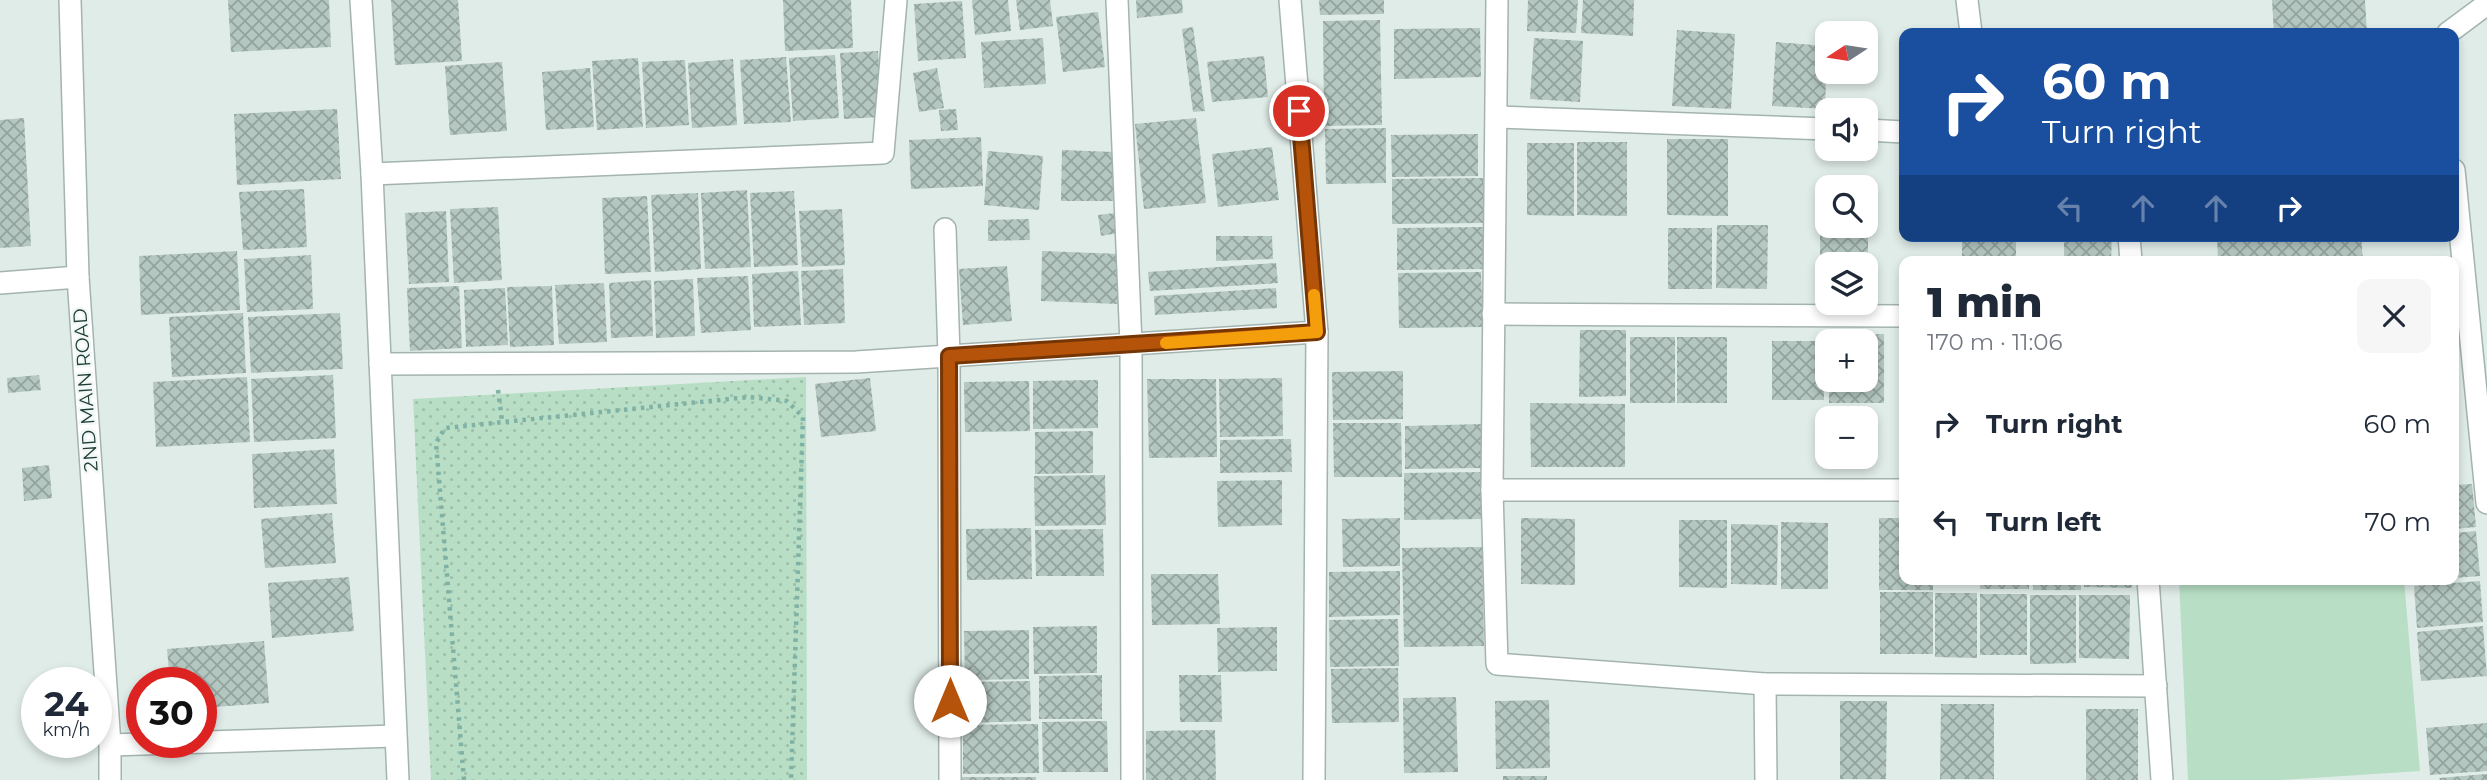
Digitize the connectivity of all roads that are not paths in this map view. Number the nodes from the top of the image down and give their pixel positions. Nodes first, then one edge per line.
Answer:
1 (70, 0) edge
2 (361, 0) edge
3 (896, 0) edge
4 (1117, 0) edge
5 (1290, 0) edge
6 (1497, 0) edge
7 (1967, 0) edge
8 (2487, 4) edge
9 (1970, 28) edge
10 (2455, 28) edge
11 (1498, 117) junction
12 (1815, 129) edge
13 (1878, 131) edge
14 (1899, 132) edge
15 (372, 174) junction
16 (2459, 220) edge
17 (945, 229) dead end
18 (78, 277) junction
19 (0, 283) edge
20 (1493, 314) junction
21 (1899, 316) edge
22 (1317, 332) junction
23 (1131, 345) junction
24 (949, 356) junction
25 (380, 364) junction
26 (1492, 490) junction
27 (1899, 490) edge
28 (2487, 503) edge
29 (2148, 585) edge
30 (105, 667) edge
31 (1765, 684) junction
32 (2156, 686) junction
33 (395, 736) junction
34 (112, 745) edge
35 (110, 758) edge
36 (110, 780) edge
37 (398, 780) edge
38 (950, 780) edge
39 (1132, 780) edge
40 (1314, 780) edge
41 (1766, 780) edge
42 (2162, 780) edge

1 - 18 street, 2ND MAIN ROAD
2 - 15 street
3 - 15 street
4 - 23 street
5 - 22 street
6 - 11 street
7 - 9 street
8 - 10 street
11 - 12 street
11 - 20 street
13 - 14 street
15 - 25 street
16 - 28 street
17 - 24 street
18 - 19 street
18 - 30 street, 2ND MAIN ROAD
20 - 21 street
20 - 26 street
22 - 23 street
22 - 40 street
23 - 24 street
23 - 39 street
24 - 25 street
24 - 38 street
25 - 33 street
26 - 27 street
26 - 31 street
29 - 32 street
31 - 32 street
31 - 41 street
32 - 42 street
33 - 34 street
33 - 37 street
35 - 36 street, 2ND MAIN ROAD

